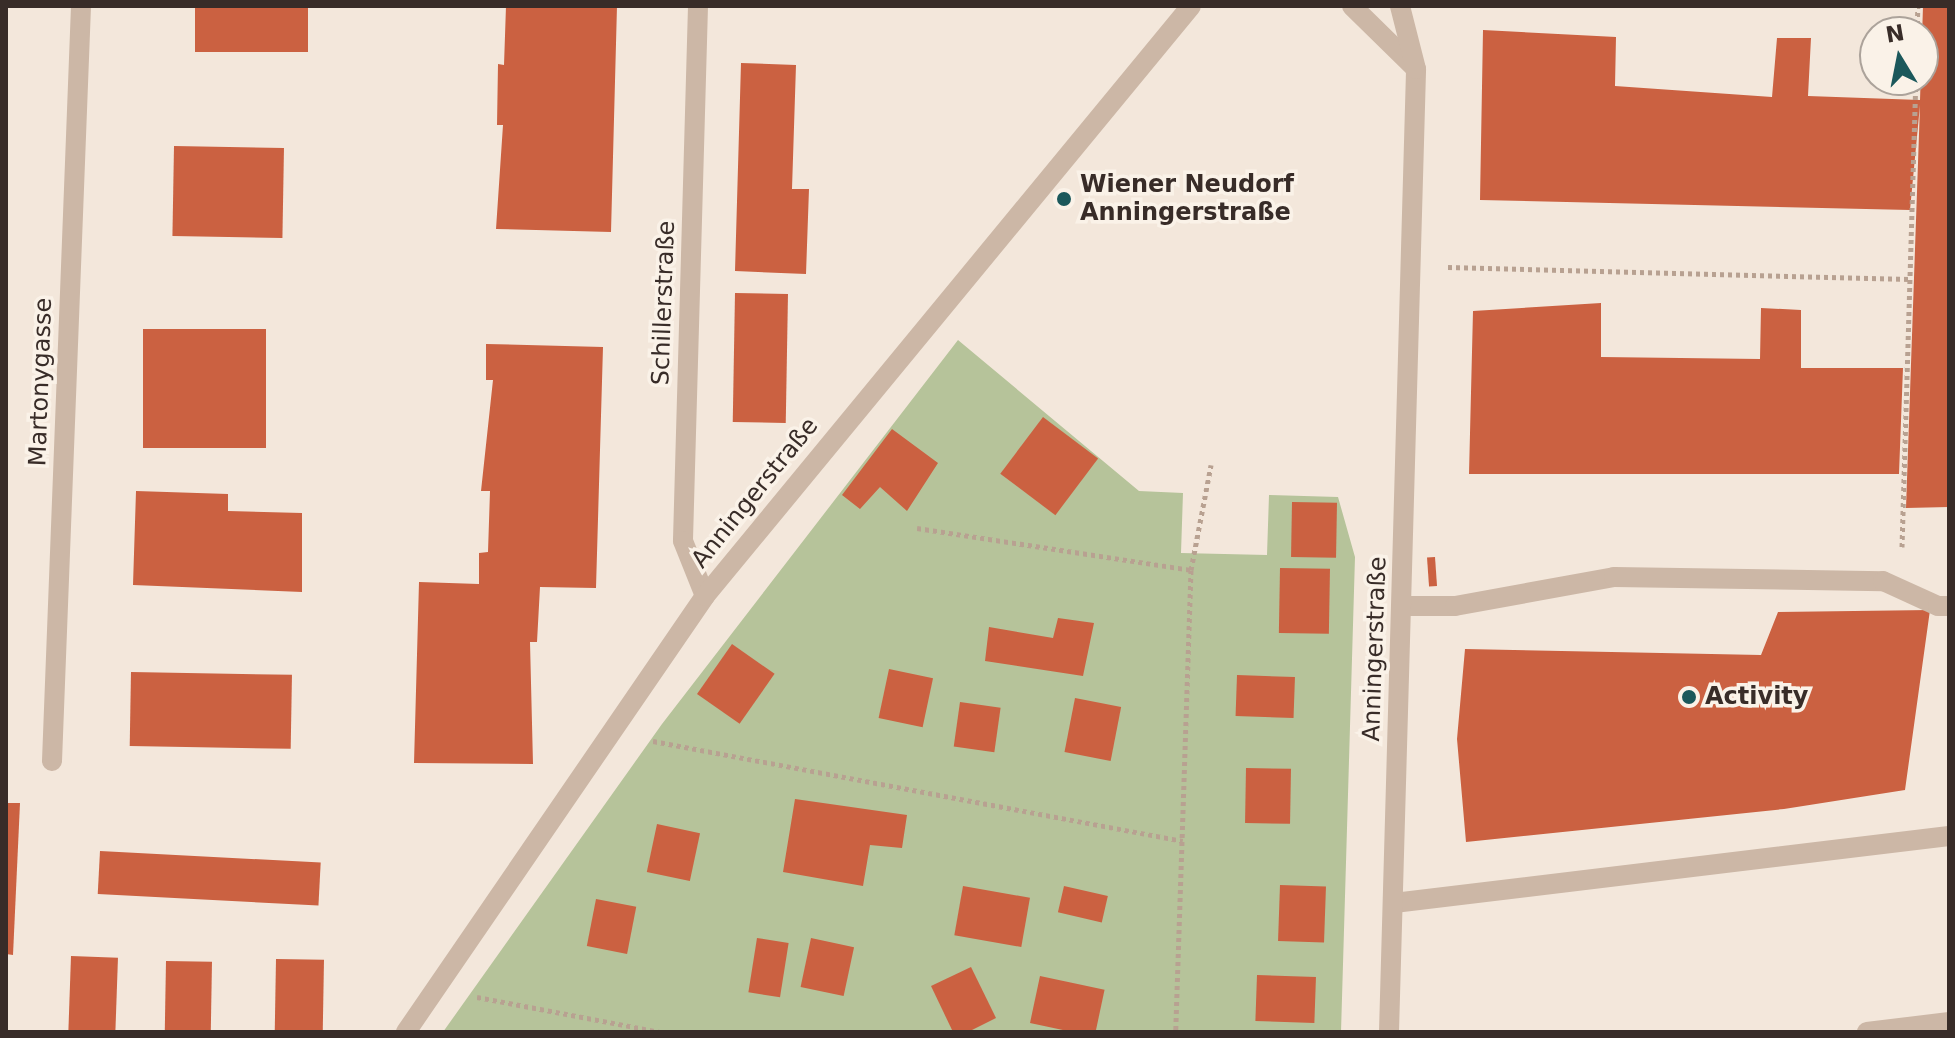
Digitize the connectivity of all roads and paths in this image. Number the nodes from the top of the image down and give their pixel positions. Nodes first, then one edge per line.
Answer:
1 (81, 6) edge
2 (698, 6) edge
3 (1203, 6) edge
4 (1352, 6) edge
5 (1400, 6) edge
6 (1187, 11) edge
7 (1416, 69) junction
8 (1916, 96) edge
9 (1411, 267) junction
10 (1910, 279) junction
11 (1211, 465) dead end
12 (917, 528) dead end
13 (1902, 560) dead end
14 (1191, 570) junction
15 (705, 596) junction
16 (1402, 606) junction
17 (1949, 606) edge
18 (610, 733) junction
19 (52, 761) dead end
20 (1949, 836) edge
21 (1183, 841) junction
22 (1394, 903) junction
23 (434, 988) junction
24 (1949, 1022) edge
25 (406, 1032) edge
26 (660, 1032) edge
27 (1176, 1032) edge
28 (1389, 1032) edge
29 (1867, 1032) edge

1 - 19 street, Martonygasse
2 - 15 street, Schillerstraße
3 - 6 street, Anningerstraße
4 - 7 street
5 - 7 street, Anningerstraße
6 - 15 street, Anningerstraße
7 - 9 street, Anningerstraße
8 - 10 path
9 - 10 path
9 - 16 street, Anningerstraße
10 - 13 path
11 - 14 path
12 - 14 path
14 - 21 path
15 - 18 street, Anningerstraße
16 - 17 street
16 - 22 street, Anningerstraße
18 - 21 path
18 - 23 street, Anningerstraße
20 - 22 street
21 - 27 path
22 - 28 street, Anningerstraße
23 - 25 street, Anningerstraße
23 - 26 path
24 - 29 street

